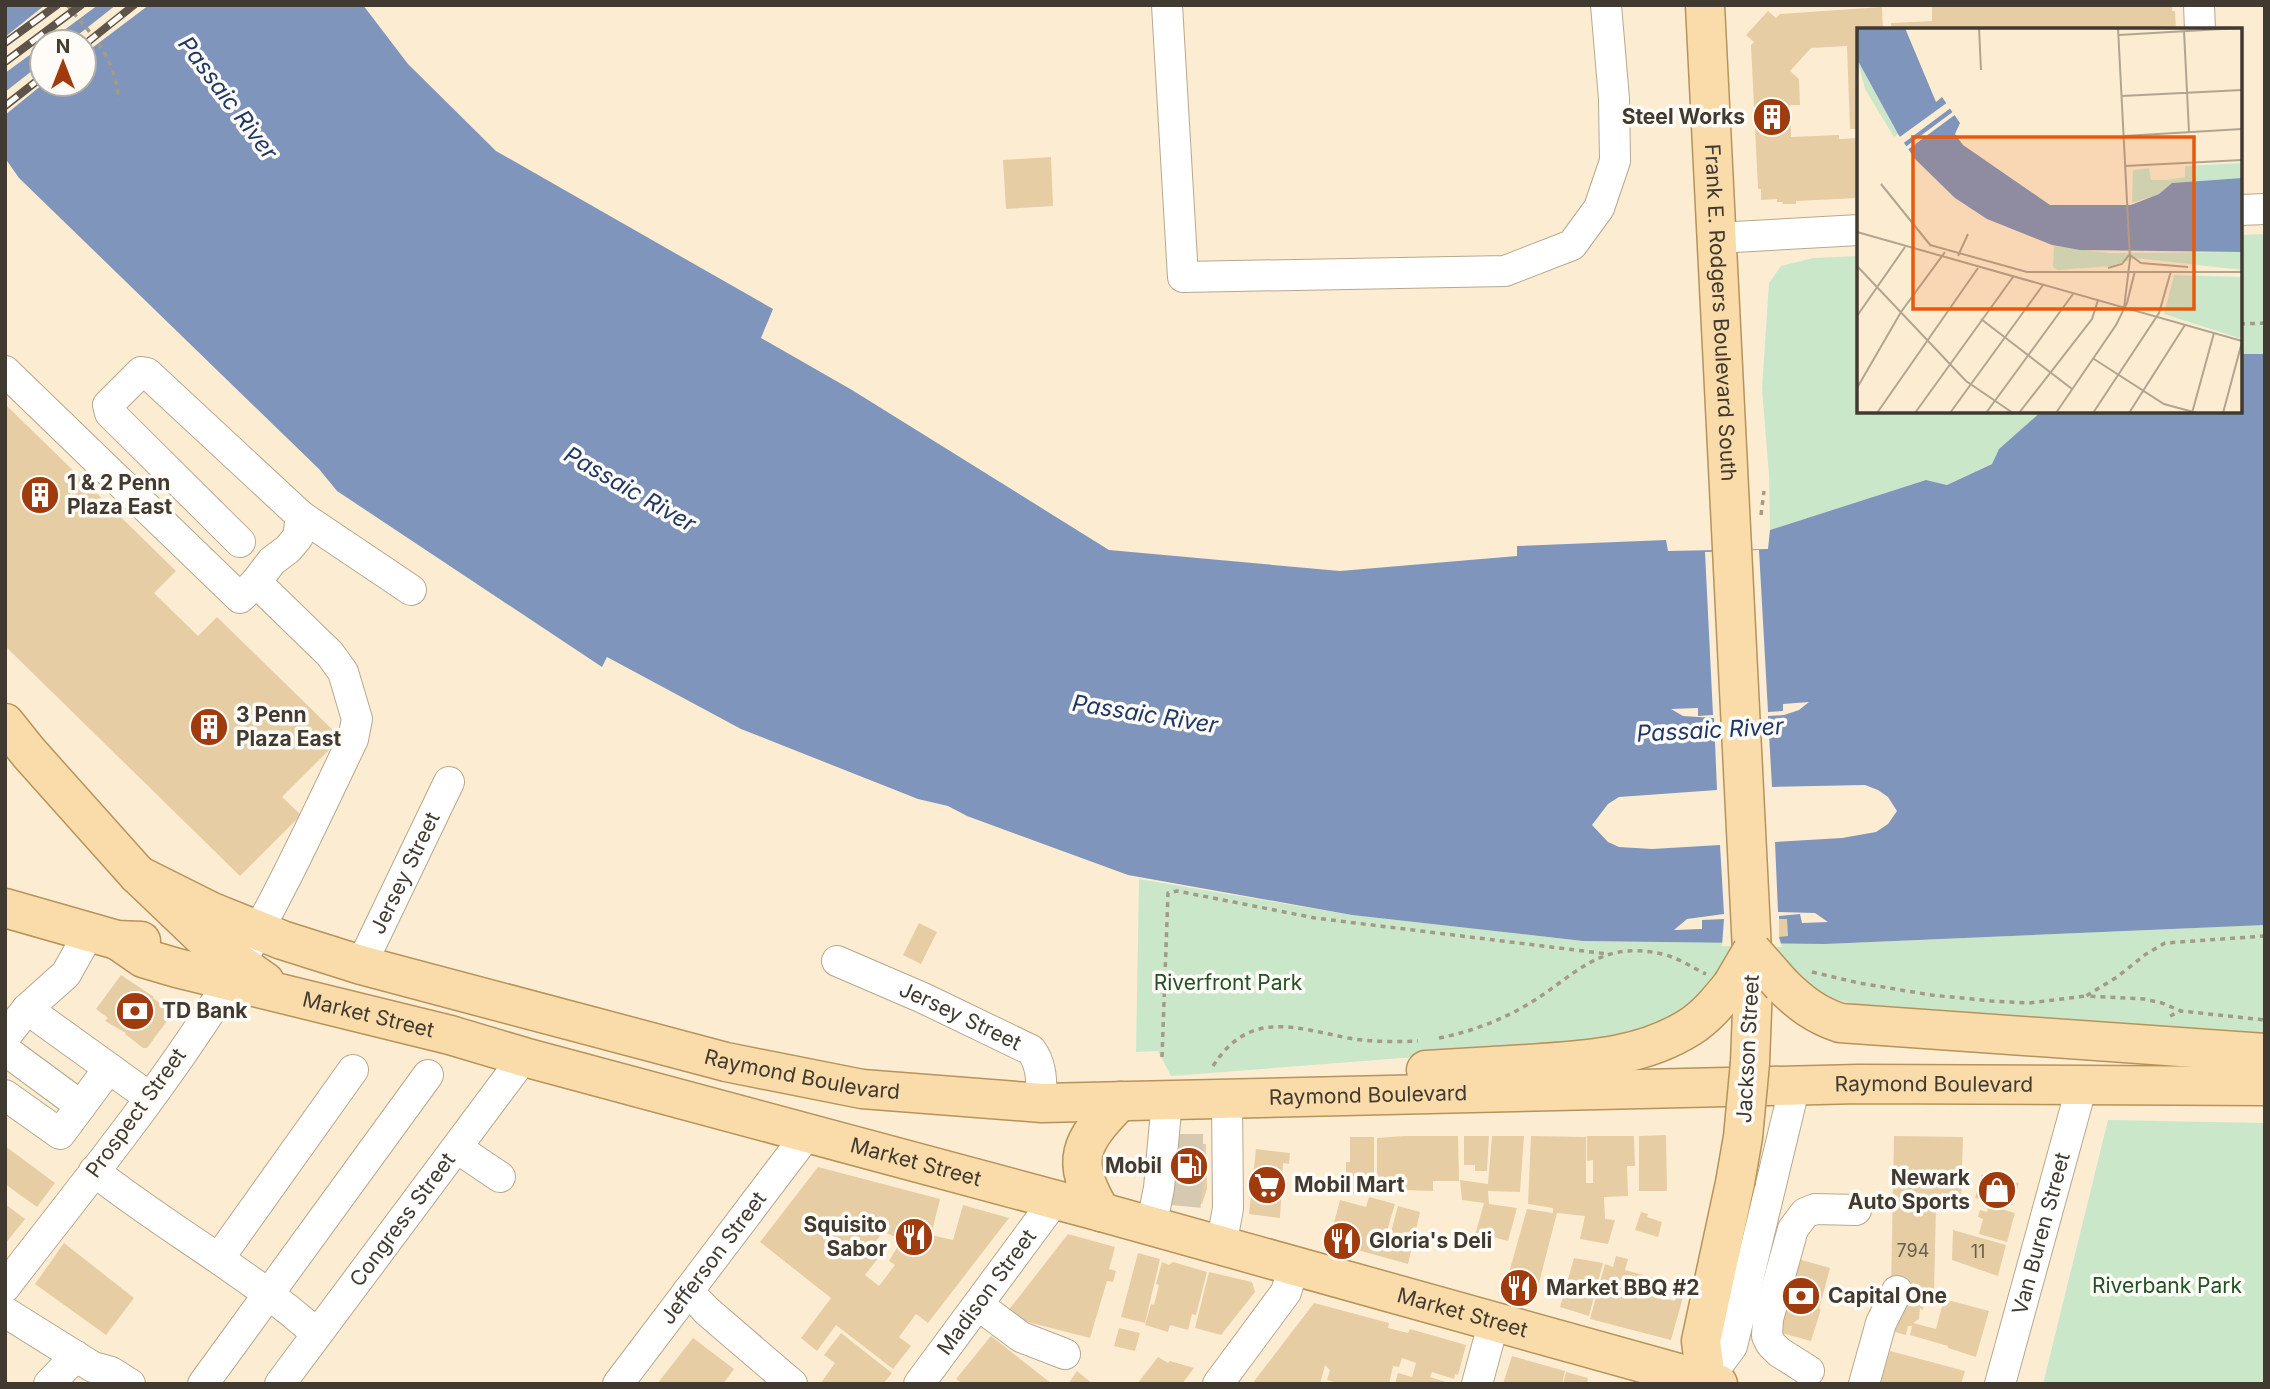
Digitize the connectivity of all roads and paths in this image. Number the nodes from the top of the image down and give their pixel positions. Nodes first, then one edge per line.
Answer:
1 (67, 5) edge
2 (1167, 5) edge
3 (1606, 5) edge
4 (1705, 5) edge
5 (2199, 5) edge
6 (2200, 28) edge
7 (119, 100) dead end
8 (2265, 209) edge
9 (2242, 210) edge
10 (1857, 230) edge
11 (1716, 237) junction
12 (2265, 323) edge
13 (2242, 324) edge
14 (5, 371) edge
15 (301, 516) junction
16 (240, 541) dead end
17 (264, 571) junction
18 (411, 590) dead end
19 (1740, 713) joint
20 (5, 723) edge
21 (449, 782) dead end
22 (138, 875) junction
23 (5, 908) edge
24 (89, 932) junction
25 (2265, 936) edge
26 (205, 939) junction
27 (243, 951) junction
28 (1610, 954) junction
29 (837, 961) dead end
30 (361, 965) junction
31 (1757, 975) junction
32 (2086, 996) junction
33 (27, 1009) junction
34 (2265, 1020) edge
35 (5, 1038) edge
36 (1437, 1038) dead end
37 (1424, 1041) dead end
38 (5, 1050) edge
39 (2265, 1053) edge
40 (524, 1057) junction
41 (1162, 1057) dead end
42 (5, 1066) edge
43 (109, 1068) junction
44 (353, 1070) dead end
45 (428, 1074) dead end
46 (5, 1080) edge
47 (1220, 1083) junction
48 (1796, 1085) junction
49 (2082, 1085) junction
50 (2265, 1086) edge
51 (5, 1095) edge
52 (149, 1097) junction
53 (1167, 1100) junction
54 (1120, 1101) junction
55 (1042, 1103) junction
56 (74, 1116) junction
57 (808, 1133) junction
58 (457, 1148) junction
59 (94, 1171) junction
60 (500, 1177) dead end
61 (1055, 1200) junction
62 (1856, 1210) dead end
63 (1101, 1212) junction
64 (1151, 1228) junction
65 (1221, 1247) junction
66 (219, 1258) junction
67 (1294, 1266) junction
68 (5, 1287) edge
69 (1897, 1291) dead end
70 (688, 1292) junction
71 (267, 1294) junction
72 (978, 1305) junction
73 (5, 1312) edge
74 (1494, 1321) junction
75 (317, 1334) junction
76 (1065, 1354) dead end
77 (76, 1356) junction
78 (1809, 1371) dead end
79 (284, 1382) edge
80 (1709, 1383) edge
81 (49, 1384) edge
82 (130, 1384) edge
83 (203, 1384) edge
84 (618, 1384) edge
85 (792, 1384) edge
86 (919, 1384) edge
87 (1218, 1384) edge
88 (1477, 1384) edge
89 (1864, 1384) edge
90 (2000, 1384) edge

1 - 7 path
2 - 3 street
4 - 11 main road, Frank E. Rodgers Boulevard South
5 - 6 street
8 - 9 street
10 - 11 street
11 - 19 main road, Frank E. Rodgers Boulevard South
12 - 13 path
14 - 17 street
15 - 16 street
15 - 17 street
15 - 18 street
17 - 27 street, Prospect Street
19 - 31 main road, Jackson Street
20 - 22 main road
21 - 30 street, Jersey Street
22 - 24 main road
22 - 26 main road
22 - 27 main road
23 - 24 main road
24 - 26 main road
24 - 27 main road
24 - 33 street
25 - 32 path
26 - 27 main road
27 - 30 main road
27 - 40 main road, Market Street
27 - 52 street, Prospect Street
28 - 31 path
28 - 36 path
28 - 41 path
29 - 55 street, Jersey Street
30 - 55 main road, Raymond Boulevard
31 - 32 path
31 - 39 main road
31 - 53 main road
31 - 80 main road, Jackson Street, bridge
32 - 34 path
33 - 35 street
33 - 43 street
37 - 47 path
38 - 56 street
40 - 57 main road, Market Street
40 - 58 street, Congress Street
42 - 56 street
43 - 52 street
43 - 56 street
44 - 66 street
45 - 71 street
46 - 56 street
47 - 48 main road, Raymond Boulevard
47 - 53 main road, Raymond Boulevard
47 - 65 street
48 - 49 main road, Raymond Boulevard
48 - 80 street, Jackson Street
49 - 50 main road, Raymond Boulevard
49 - 90 street, Van Buren Street
51 - 56 street
52 - 59 street, Prospect Street
53 - 54 main road, Raymond Boulevard
53 - 64 street
54 - 55 main road, Raymond Boulevard
54 - 63 main road
55 - 57 main road
57 - 61 main road, Market Street
57 - 70 street, Jefferson Street
58 - 60 street
58 - 75 street, Congress Street
59 - 66 street
59 - 68 street, Prospect Street
61 - 63 main road, Market Street
61 - 72 street, Madison Street
62 - 78 street
63 - 64 main road, Market Street
64 - 65 main road, Market Street
65 - 67 main road, Market Street
66 - 71 street
67 - 74 main road, Market Street
67 - 87 street
69 - 89 street
70 - 84 street, Jefferson Street
70 - 85 street
71 - 75 street
71 - 83 street
72 - 76 street
72 - 86 street, Madison Street
73 - 77 street
74 - 80 main road, Market Street
74 - 88 street
75 - 79 street, Congress Street
77 - 81 street
77 - 82 street

